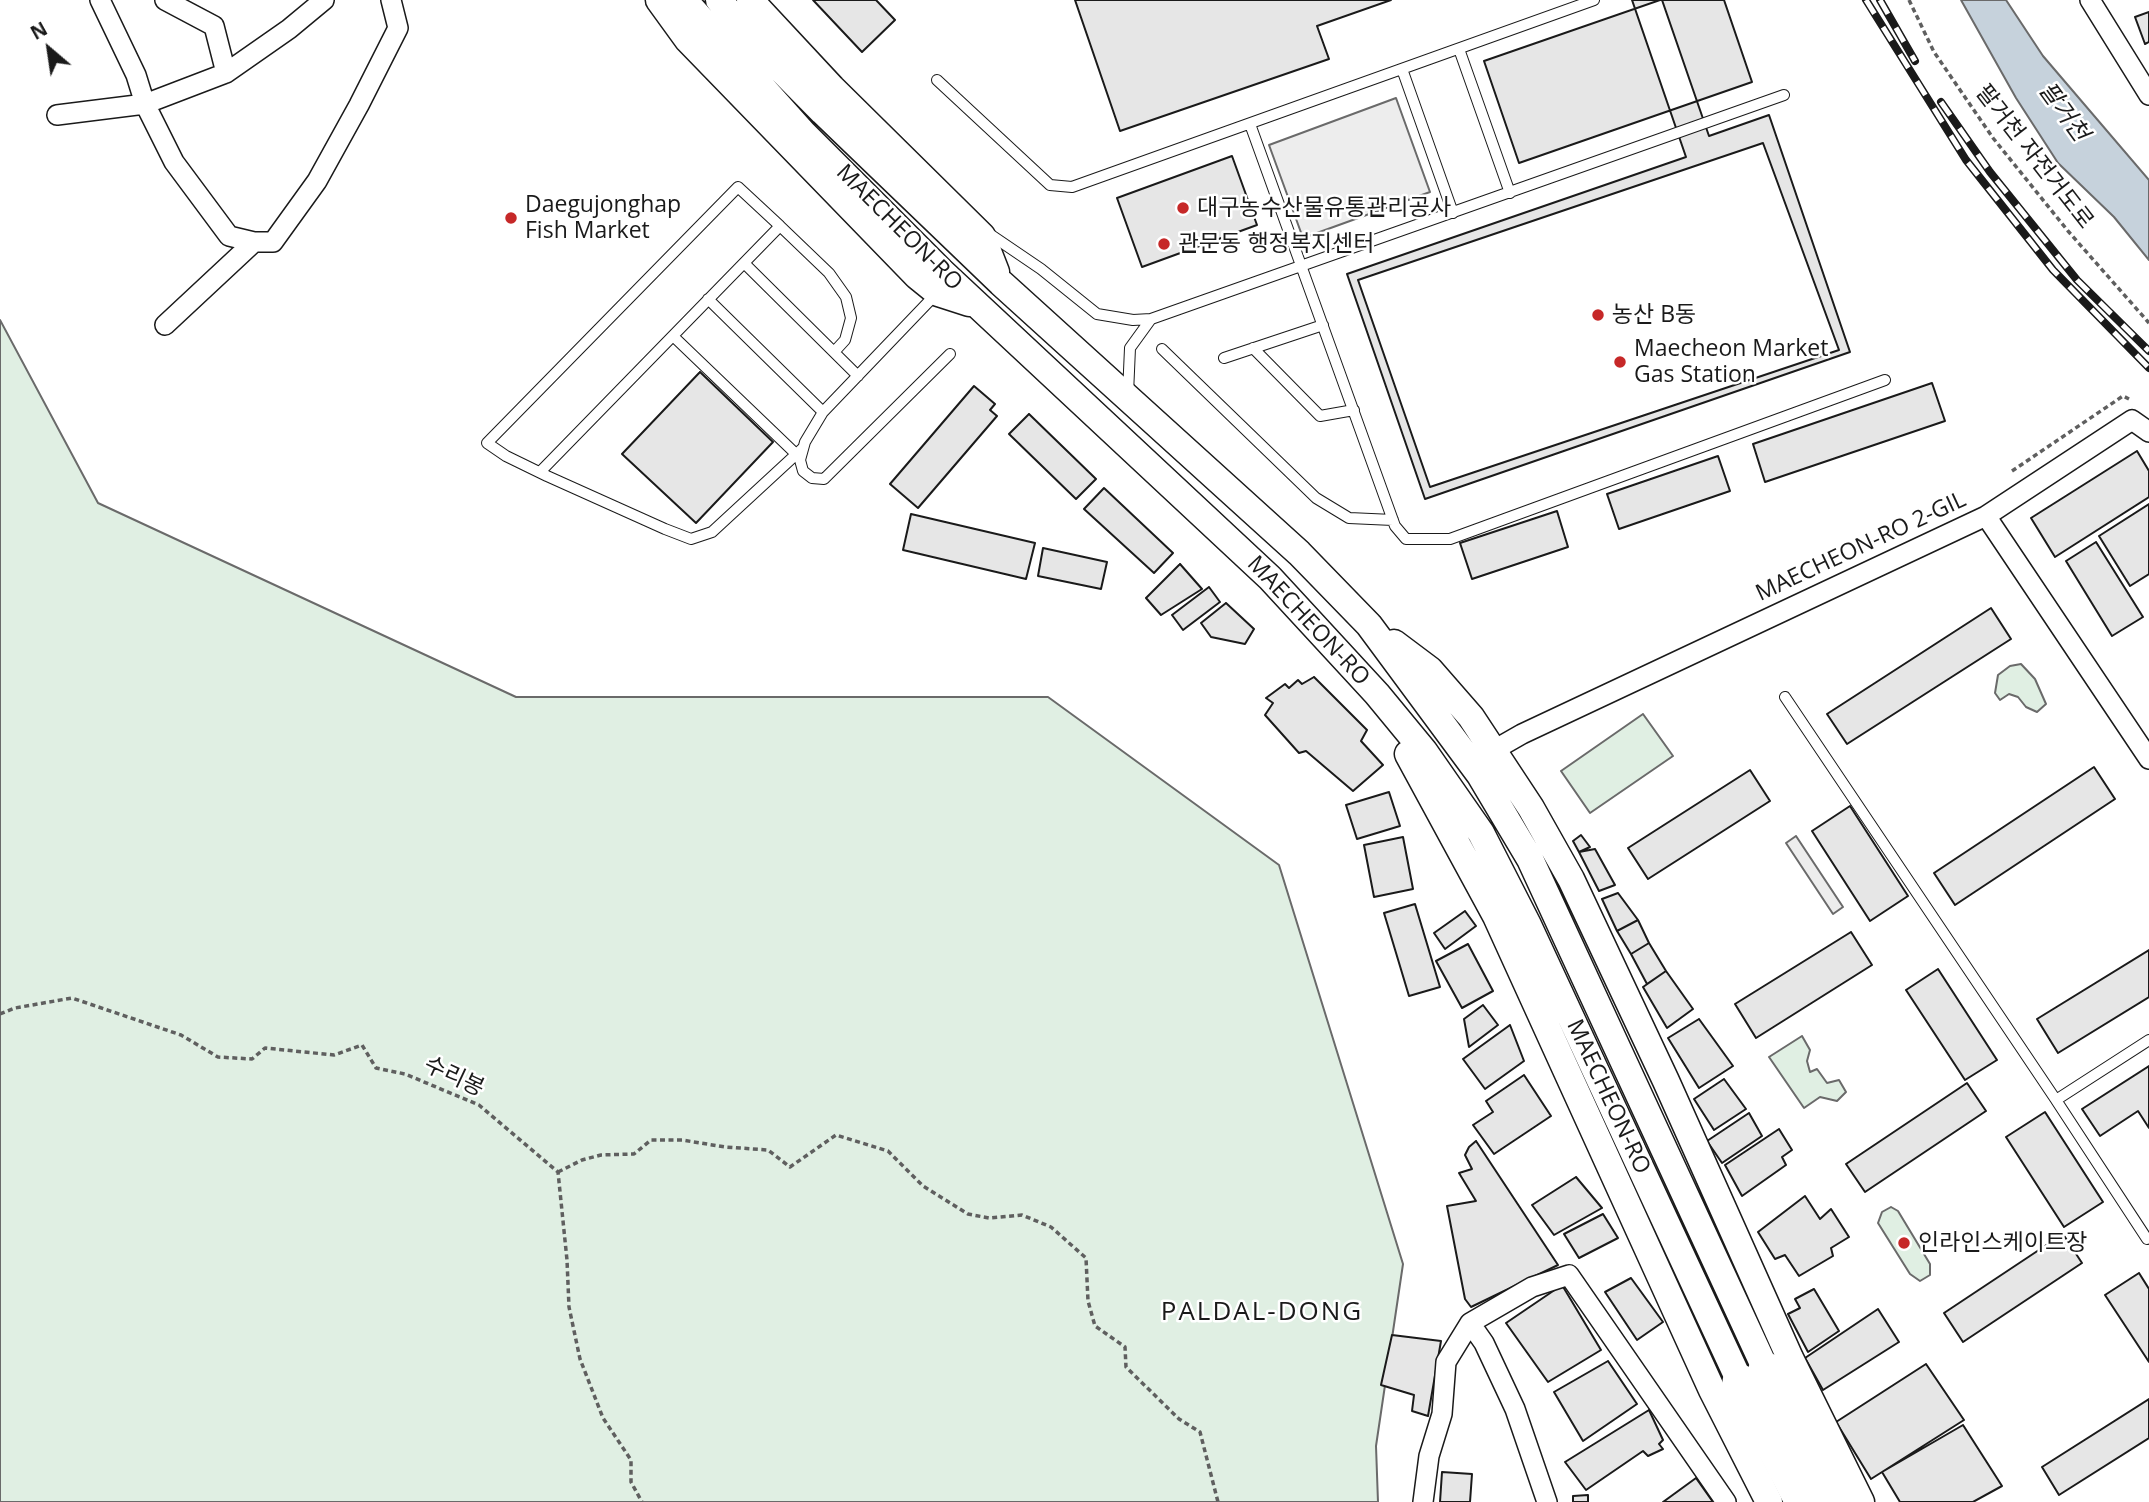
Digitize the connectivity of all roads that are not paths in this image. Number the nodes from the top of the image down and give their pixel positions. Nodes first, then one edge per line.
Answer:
1 (100, 0) edge
2 (165, 0) edge
3 (324, 0) edge
4 (391, 0) edge
5 (659, 0) edge
6 (684, 0) edge
7 (719, 0) edge
8 (750, 0) edge
9 (1594, 0) edge
10 (2090, 0) edge
11 (1458, 49) junction
12 (1402, 69) junction
13 (2142, 72) edge
14 (226, 74) junction
15 (937, 80) dead end
16 (1784, 95) dead end
17 (2149, 95) edge
18 (145, 104) junction
19 (57, 115) dead end
20 (1250, 124) junction
21 (1510, 193) junction
22 (959, 213) junction
23 (1453, 213) junction
24 (780, 226) junction
25 (254, 242) junction
26 (744, 263) junction
27 (1302, 267) junction
28 (1001, 283) junction
29 (938, 293) junction
30 (708, 299) junction
31 (978, 306) junction
32 (1151, 319) junction
33 (165, 324) dead end
34 (1323, 325) junction
35 (673, 336) junction
36 (1253, 348) junction
37 (1162, 349) dead end
38 (834, 352) junction
39 (950, 354) dead end
40 (1224, 358) dead end
41 (858, 376) junction
42 (1885, 380) dead end
43 (1128, 398) junction
44 (1354, 410) junction
45 (823, 412) junction
46 (2149, 432) edge
47 (800, 451) junction
48 (540, 472) junction
49 (1986, 516) junction
50 (1393, 520) junction
51 (1369, 625) junction
52 (1377, 694) junction
53 (1785, 697) dead end
54 (1494, 750) junction
55 (2149, 759) edge
56 (2149, 1040) edge
57 (2056, 1100) junction
58 (2147, 1239) dead end
59 (1470, 1323) junction
60 (1753, 1376) junction
61 (1857, 1499) edge
62 (1423, 1502) edge
63 (1547, 1502) edge
64 (1726, 1502) edge
65 (1769, 1502) edge
66 (1803, 1502) edge

1 - 18 street
2 - 14 street
3 - 14 street
4 - 25 street
5 - 29 main road
6 - 31 main road, MAECHEON-RO
7 - 28 main road, MAECHEON-RO
8 - 22 main road
9 - 11 lane
10 - 13 street
11 - 12 lane
11 - 21 lane
12 - 20 lane
12 - 23 lane
13 - 17 street
14 - 18 street
15 - 20 lane
16 - 21 lane
18 - 19 street
18 - 25 street
20 - 27 lane
21 - 23 lane
22 - 28 main road
22 - 32 lane
23 - 27 lane
24 - 26 lane
24 - 38 lane
24 - 48 lane
25 - 33 street
26 - 30 lane
26 - 38 lane
27 - 32 lane
27 - 34 lane
28 - 43 main road, MAECHEON-RO
29 - 31 main road
29 - 41 lane
30 - 35 lane
30 - 45 lane
31 - 52 main road, MAECHEON-RO
32 - 43 lane
34 - 36 lane
34 - 44 lane
35 - 47 lane
35 - 48 lane
36 - 40 lane
36 - 44 lane
37 - 50 lane
38 - 41 lane
39 - 47 lane
41 - 45 lane
42 - 50 lane
43 - 51 main road, MAECHEON-RO
44 - 50 lane
45 - 47 lane
46 - 49 street
47 - 48 lane
49 - 54 street, MAECHEON-RO 2-GIL
49 - 55 street, MAECHEON-RO 2-GIL
51 - 54 main road
51 - 60 main road, MAECHEON-RO
52 - 60 main road, MAECHEON-RO
52 - 65 main road
53 - 57 lane
54 - 61 main road
56 - 57 lane
57 - 58 lane
59 - 62 street
59 - 63 street
59 - 64 street
60 - 61 highway
60 - 66 highway

